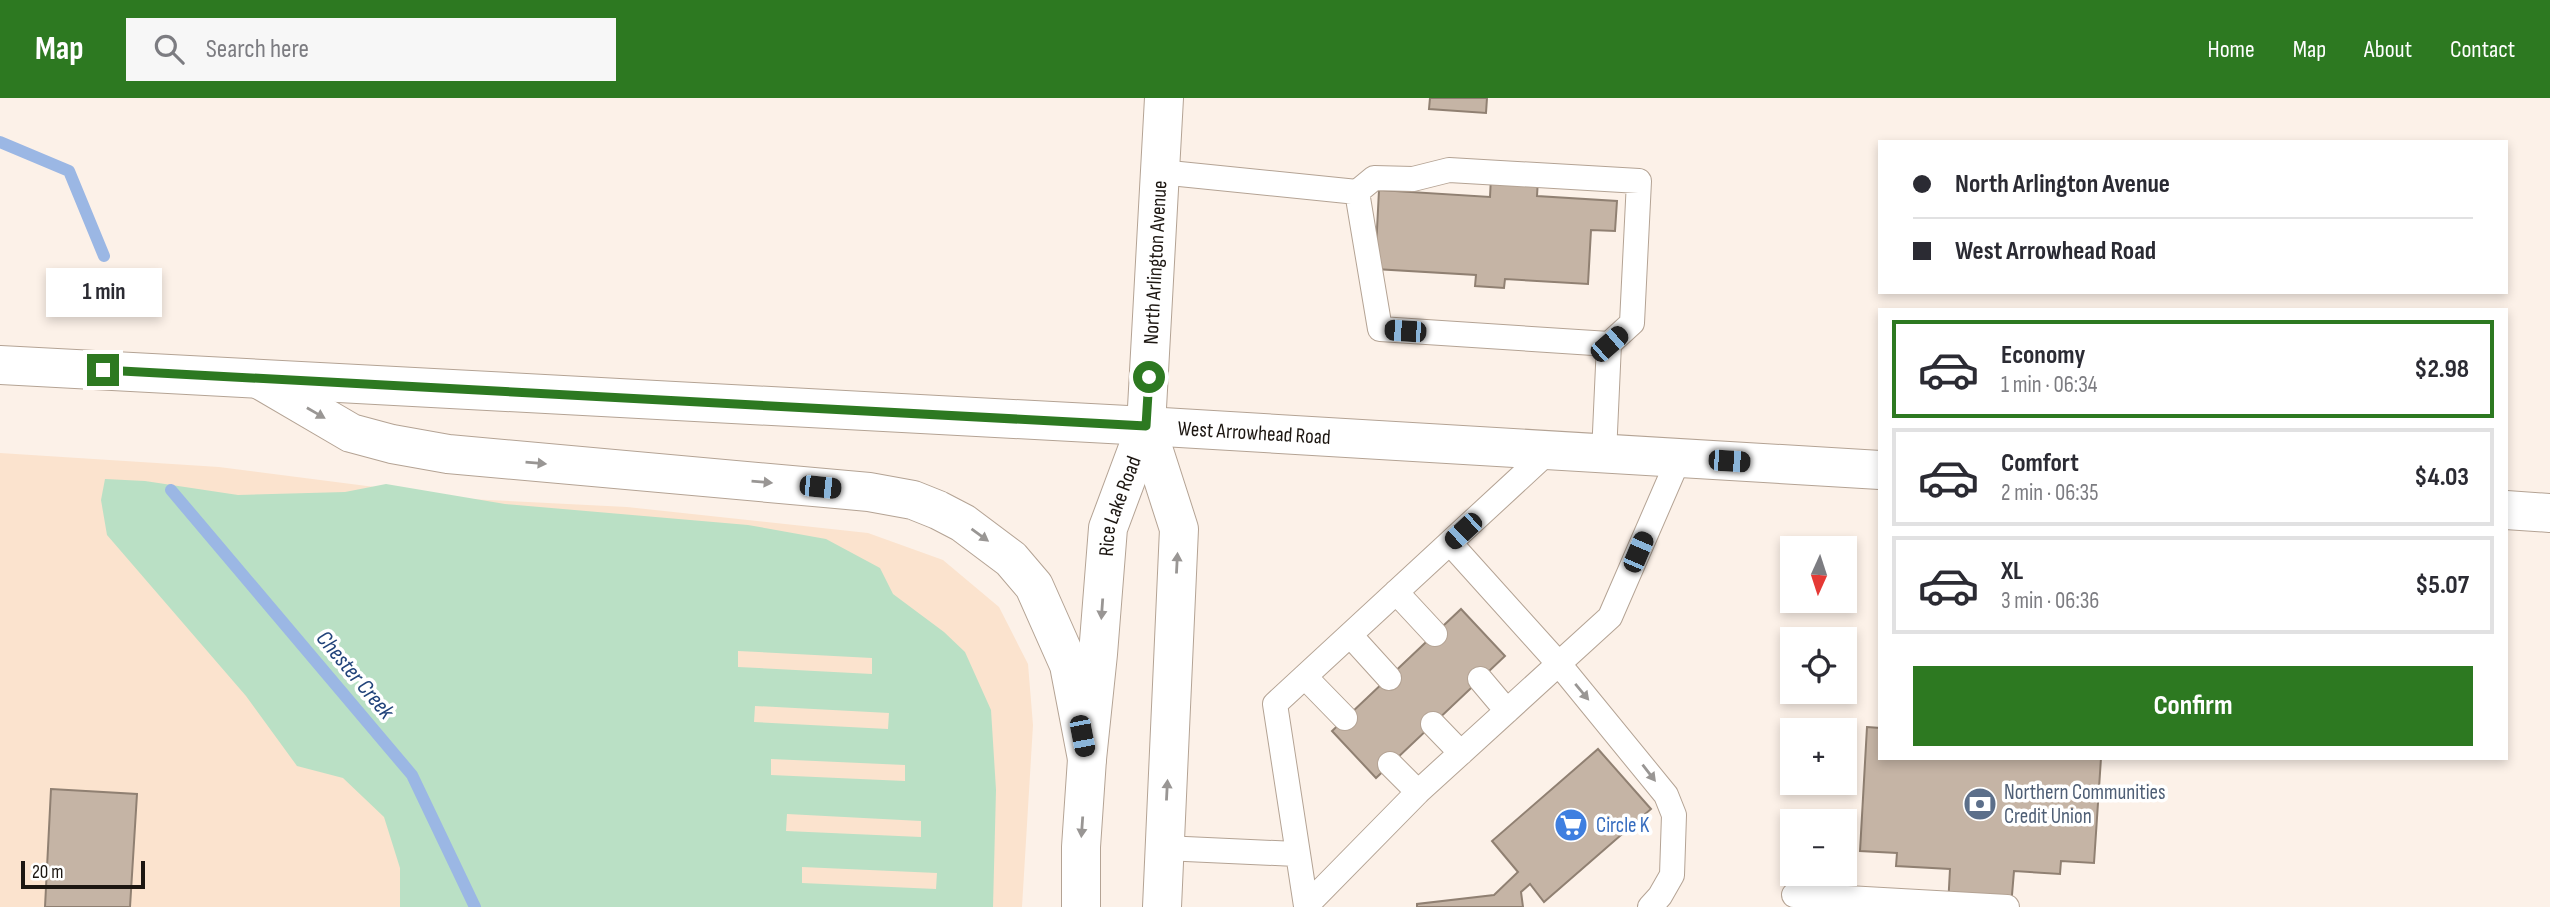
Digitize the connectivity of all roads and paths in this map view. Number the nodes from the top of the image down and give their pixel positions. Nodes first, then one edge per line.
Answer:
1 (1164, 98) edge
2 (1160, 173) junction
3 (1357, 192) junction
4 (1609, 344) junction
5 (0, 365) edge
6 (258, 378) junction
7 (1146, 426) junction
8 (1549, 451) junction
9 (1604, 454) junction
10 (1679, 458) junction
11 (1878, 470) edge
12 (2508, 510) edge
13 (2550, 513) edge
14 (1450, 543) junction
15 (1396, 592) junction
16 (1435, 634) dead end
17 (1350, 635) junction
18 (1559, 664) junction
19 (1305, 677) junction
20 (1389, 678) dead end
21 (1480, 679) dead end
22 (1507, 711) junction
23 (1345, 718) dead end
24 (1433, 724) dead end
25 (1461, 753) junction
26 (1087, 759) junction
27 (1390, 764) dead end
28 (1418, 792) junction
29 (1164, 848) junction
30 (1296, 854) junction
31 (1794, 895) dead end
32 (1307, 906) edge
33 (1081, 907) edge
34 (1162, 907) edge
35 (1650, 907) edge
36 (2007, 907) edge

1 - 2 main road, North Arlington Avenue
2 - 3 lane
2 - 7 main road, North Arlington Avenue
3 - 4 lane
3 - 4 lane
4 - 9 lane
5 - 6 main road, West Arrowhead Road
6 - 7 main road, West Arrowhead Road
6 -> 26 main road
7 - 8 main road, West Arrowhead Road
7 -> 26 main road, Rice Lake Road
29 -> 7 main road, Rice Lake Road
8 - 9 main road, West Arrowhead Road
8 - 14 lane
9 - 10 main road, West Arrowhead Road
10 - 11 main road, West Arrowhead Road
10 - 18 lane
12 - 13 main road
14 - 15 lane
14 - 18 lane
15 - 16 lane
15 - 17 lane
17 - 19 lane
17 - 20 lane
18 - 22 lane
18 -> 35 lane
19 - 23 lane
19 - 30 lane
21 - 22 lane
22 - 25 lane
24 - 25 lane
25 - 28 lane
26 -> 33 main road, Rice Lake Road
27 - 28 lane
28 - 32 lane
29 - 30 lane
29 - 34 main road, Rice Lake Road
30 - 32 lane
31 - 36 lane

